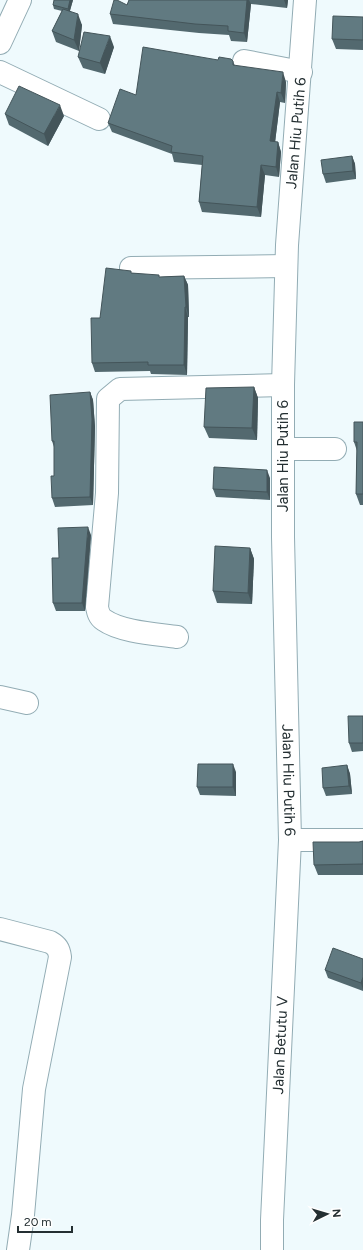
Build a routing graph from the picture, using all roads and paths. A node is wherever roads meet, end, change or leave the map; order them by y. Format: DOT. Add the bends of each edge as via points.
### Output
graph roads {
  1 [pos="20,0"];
  2 [pos="305,0"];
  3 [pos="0,43"];
  4 [pos="244,61"];
  5 [pos="0,72"];
  6 [pos="300,72"];
  7 [pos="100,119"];
  8 [pos="286,266"];
  9 [pos="131,268"];
  10 [pos="284,385"];
  11 [pos="283,449"];
  12 [pos="335,449"];
  13 [pos="177,637"];
  14 [pos="0,697"];
  15 [pos="27,704"];
  16 [pos="290,840"];
  17 [pos="363,840"];
  18 [pos="0,929"];
  19 [pos="18,1250"];
  20 [pos="272,1250"];
  1 -- 3 [label="street"];
  2 -- 6 [label="street, Jalan Hiu Putih 6"];
  4 -- 6 [label="street"];
  5 -- 7 [label="street"];
  6 -- 8 [label="street, Jalan Hiu Putih 6"];
  8 -- 9 [label="street"];
  8 -- 10 [label="street, Jalan Hiu Putih 6"];
  10 -- 11 [label="street, Jalan Hiu Putih 6"];
  10 -- 13 [label="street" via="120,388 108,399 107,493 98,614 103,620 122,628"];
  11 -- 12 [label="street"];
  11 -- 16 [label="street, Jalan Hiu Putih 6"];
  14 -- 15 [label="street"];
  16 -- 17 [label="street, Jalan Hiu Putih 6"];
  16 -- 20 [label="street, Jalan Betutu V"];
  18 -- 19 [label="street" via="50,942 56,945 60,957 34,1089"];
}
